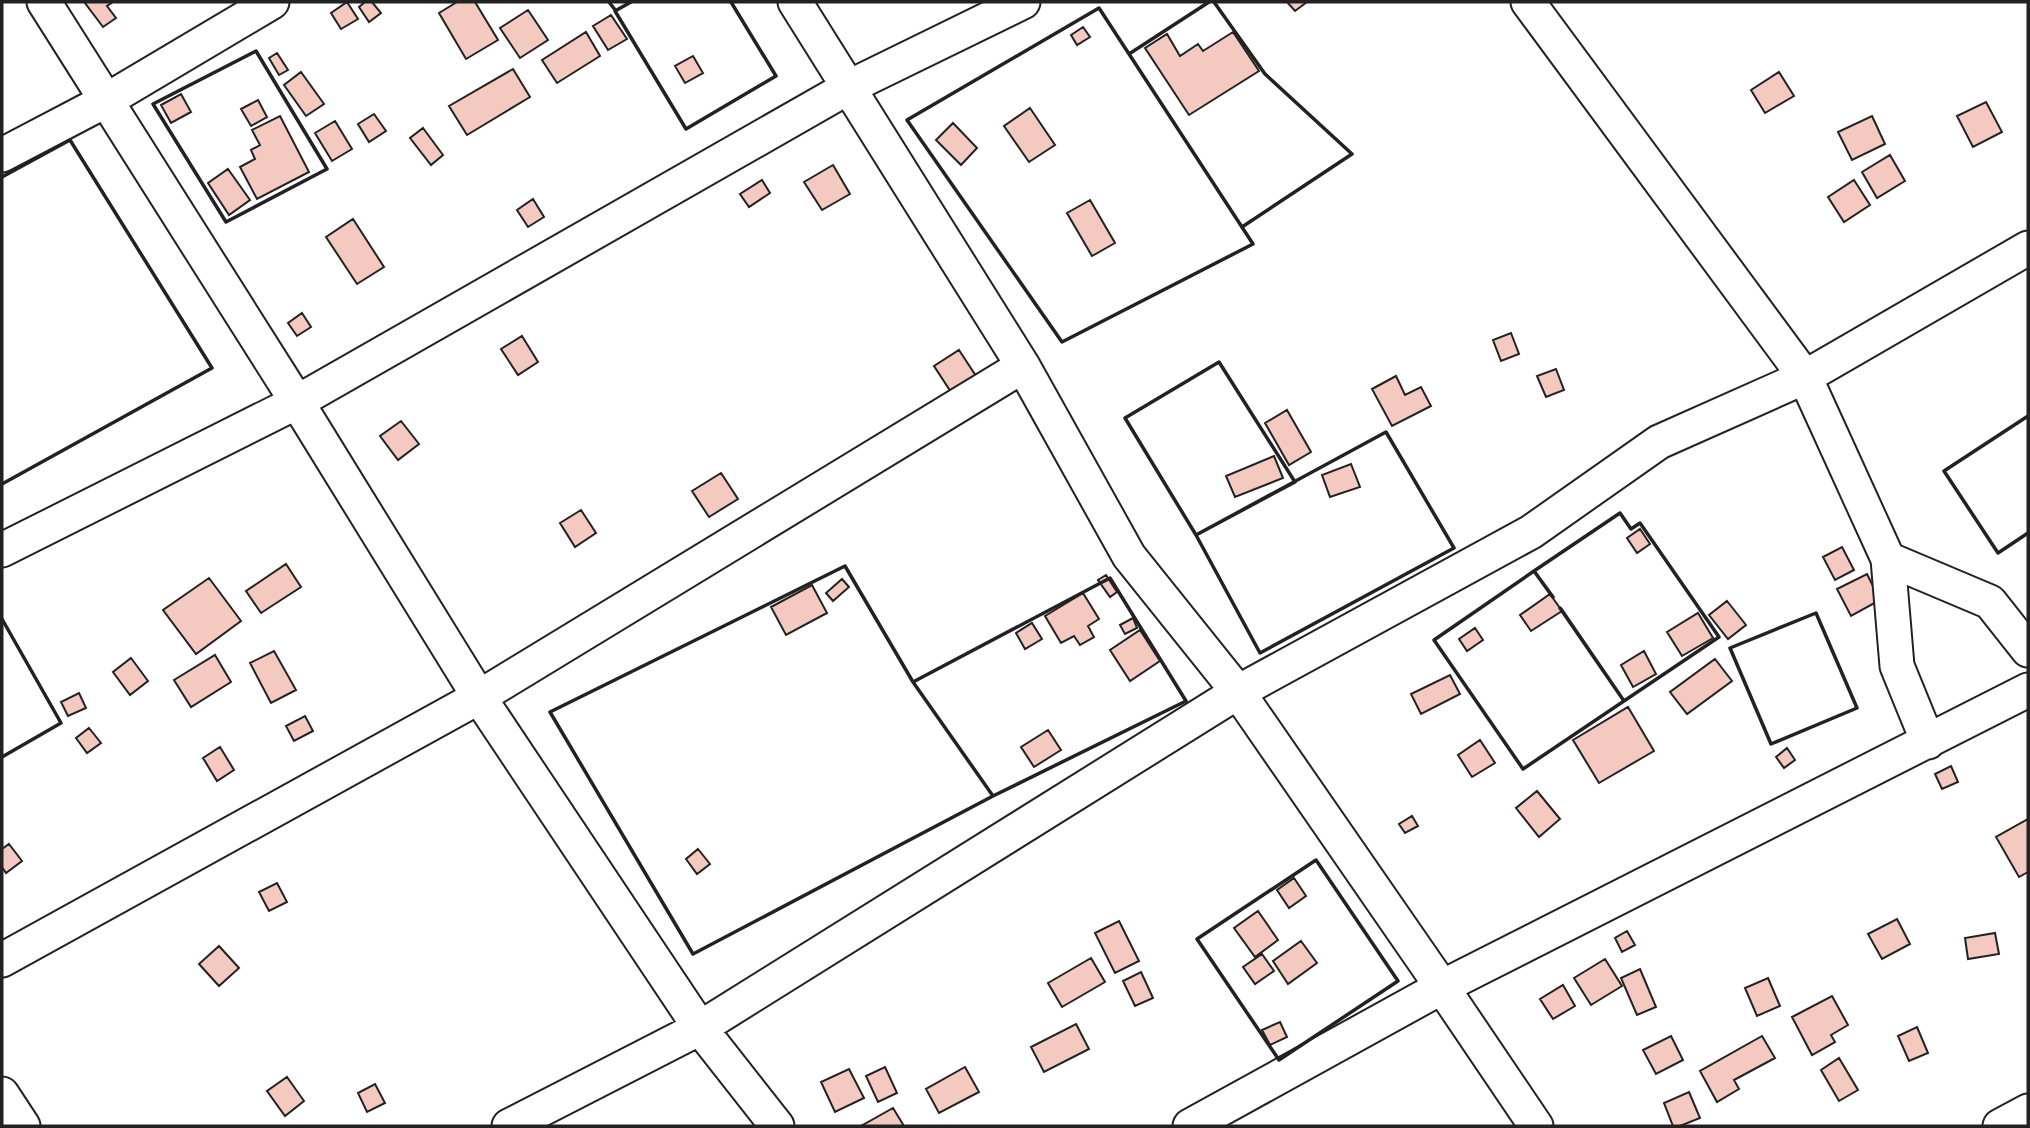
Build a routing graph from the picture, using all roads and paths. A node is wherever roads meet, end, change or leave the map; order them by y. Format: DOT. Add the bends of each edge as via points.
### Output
graph roads {
  1 [pos="44,2"];
  2 [pos="272,2"];
  3 [pos="795,2"];
  4 [pos="1023,2"];
  5 [pos="1528,2"];
  6 [pos="849,87"];
  7 [pos="107,100"];
  8 [pos="2,155"];
  9 [pos="2028,248"];
  10 [pos="1023,366"];
  11 [pos="1805,377"];
  12 [pos="298,402"];
  13 [pos="2,550"];
  14 [pos="1888,559"];
  15 [pos="2028,650"];
  16 [pos="2028,690"];
  17 [pos="1238,692"];
  18 [pos="480,697"];
  19 [pos="1928,742"];
  20 [pos="2,960"];
  21 [pos="1443,987"];
  22 [pos="700,1028"];
  23 [pos="2,1094"];
  24 [pos="2028,1111"];
  25 [pos="23,1126"];
  26 [pos="509,1126"];
  27 [pos="777,1126"];
  28 [pos="1190,1126"];
  29 [pos="1535,1126"];
  30 [pos="2000,1126"];
  1 -- 7 [label="street"];
  2 -- 7 [label="street"];
  3 -- 6 [label="street"];
  4 -- 6 [label="street"];
  5 -- 11 [label="street"];
  6 -- 10 [label="street"];
  6 -- 12 [label="street"];
  7 -- 8 [label="street"];
  7 -- 12 [label="street"];
  9 -- 11 [label="street"];
  10 -- 17 [label="street" via="1129,556"];
  10 -- 18 [label="street"];
  11 -- 14 [label="street"];
  11 -- 17 [label="street" via="1659,442 1531,531"];
  12 -- 13 [label="street"];
  12 -- 18 [label="street"];
  14 -- 15 [label="street" via="1990,602"];
  14 -- 19 [label="street" via="1897,666"];
  16 -- 19 [label="street"];
  17 -- 21 [label="street"];
  17 -- 22 [label="street"];
  18 -- 20 [label="street"];
  18 -- 22 [label="street"];
  19 -- 21 [label="street"];
  21 -- 28 [label="street"];
  21 -- 29 [label="street"];
  22 -- 26 [label="street"];
  22 -- 27 [label="street"];
  23 -- 25 [label="street"];
  24 -- 30 [label="street"];
}
